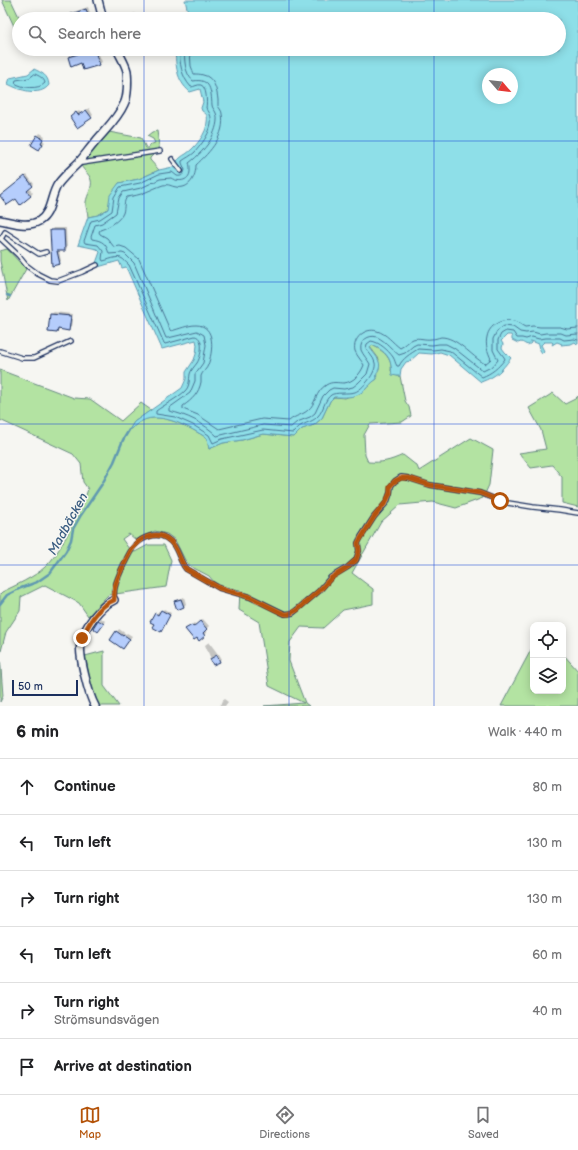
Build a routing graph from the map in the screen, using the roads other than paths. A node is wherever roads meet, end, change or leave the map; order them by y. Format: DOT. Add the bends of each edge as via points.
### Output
graph roads {
  1 [pos="98,0"];
  2 [pos="101,12"];
  3 [pos="120,56"];
  4 [pos="160,151"];
  5 [pos="172,159"];
  6 [pos="79,161"];
  7 [pos="181,171"];
  8 [pos="0,220"];
  9 [pos="1,238"];
  10 [pos="46,252"];
  11 [pos="97,265"];
  12 [pos="71,341"];
  13 [pos="0,351"];
  14 [pos="578,514"];
  15 [pos="114,600"];
  16 [pos="95,706"];
  1 -- 2 [label="street"];
  3 -- 6 [label="street" via="127,77 125,101 113,122"];
  4 -- 6 [label="lane"];
  5 -- 7 [label="lane"];
  6 -- 8 [label="street" via="52,193 48,211 43,218 28,224"];
  9 -- 10 [label="lane" via="5,232 39,254"];
  9 -- 11 [label="lane" via="26,265 50,280 58,281"];
  12 -- 13 [label="lane" via="34,358 22,358"];
  14 -- 15 [label="lane" via="508,503 480,493 401,478 390,486 389,498 361,537 356,560 331,578 293,613 285,614 250,597 216,587 186,569 174,545 159,535 145,538 135,545 115,585"];
  15 -- 16 [label="street" via="104,605 90,622 80,644 90,695"];
}
